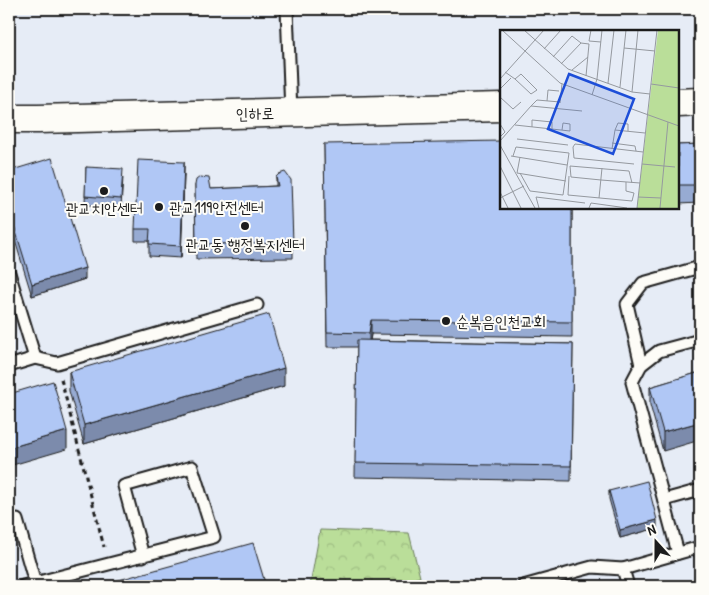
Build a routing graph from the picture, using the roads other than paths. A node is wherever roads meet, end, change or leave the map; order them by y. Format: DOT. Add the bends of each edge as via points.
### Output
graph roads {
  1 [pos="287,9"];
  2 [pos="700,102"];
  3 [pos="679,103"];
  4 [pos="500,107"];
  5 [pos="291,112"];
  6 [pos="9,119"];
  7 [pos="700,267"];
  8 [pos="9,273"];
  9 [pos="13,301"];
  10 [pos="257,305"];
  11 [pos="700,340"];
  12 [pos="35,358"];
  13 [pos="641,365"];
  14 [pos="9,366"];
  15 [pos="700,490"];
  16 [pos="664,500"];
  17 [pos="9,522"];
  18 [pos="700,547"];
  19 [pos="678,554"];
  20 [pos="143,556"];
  21 [pos="623,569"];
  22 [pos="35,583"];
  23 [pos="23,586"];
  24 [pos="524,586"];
  25 [pos="628,586"];
  1 -- 5 [label="lane"];
  2 -- 3 [label="main road"];
  4 -- 5 [label="main road, 인하로"];
  5 -- 6 [label="main road, 인하로"];
  7 -- 13 [label="lane" via="643,283 627,304"];
  8 -- 9 [label="lane"];
  9 -- 12 [label="lane"];
  10 -- 12 [label="lane" via="57,364"];
  11 -- 13 [label="lane" via="659,350"];
  12 -- 14 [label="lane"];
  13 -- 16 [label="lane" via="632,382"];
  15 -- 16 [label="lane"];
  16 -- 19 [label="lane"];
  17 -- 22 [label="lane" via="17,520"];
  18 -- 19 [label="lane"];
  19 -- 21 [label="lane"];
  20 -- 20 [label="lane" via="214,536 192,467 124,486"];
  20 -- 22 [label="lane"];
  21 -- 24 [label="lane" via="592,568"];
  21 -- 25 [label="lane"];
  22 -- 23 [label="lane"];
}
